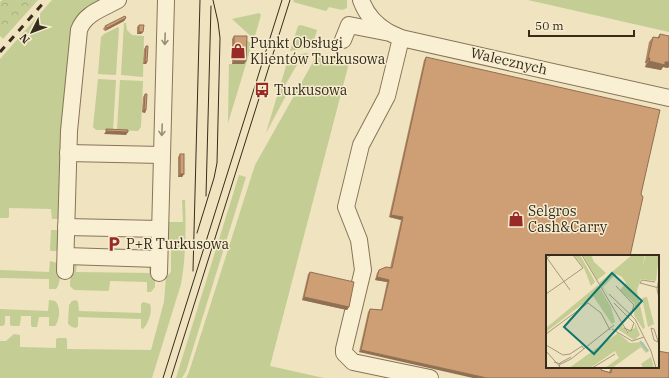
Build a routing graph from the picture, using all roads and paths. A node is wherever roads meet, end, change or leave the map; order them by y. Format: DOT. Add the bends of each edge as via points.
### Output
graph roads {
  1 [pos="118,0"];
  2 [pos="166,0"];
  3 [pos="362,0"];
  4 [pos="396,35"];
  5 [pos="343,40"];
  6 [pos="669,98"];
  7 [pos="68,153"];
  8 [pos="162,155"];
  9 [pos="66,227"];
  10 [pos="160,229"];
  11 [pos="430,378"];
  1 -- 7 [label="street" via="89,16 80,28"];
  2 -- 8 [label="street, one-way"];
  3 -- 4 [label="street" via="372,19 381,28"];
  4 -- 5 [label="street, Walecznych" via="348,25"];
  4 -- 6 [label="street, Walecznych"];
  4 -- 11 [label="street" via="387,96 361,145 346,207 359,240 363,270 344,353 353,362"];
  7 -- 8 [label="street"];
  7 -- 9 [label="street"];
  8 -- 10 [label="street"];
  9 -- 10 [label="street"];
  9 -- 10 [label="street" via="66,263 159,266"];
}
